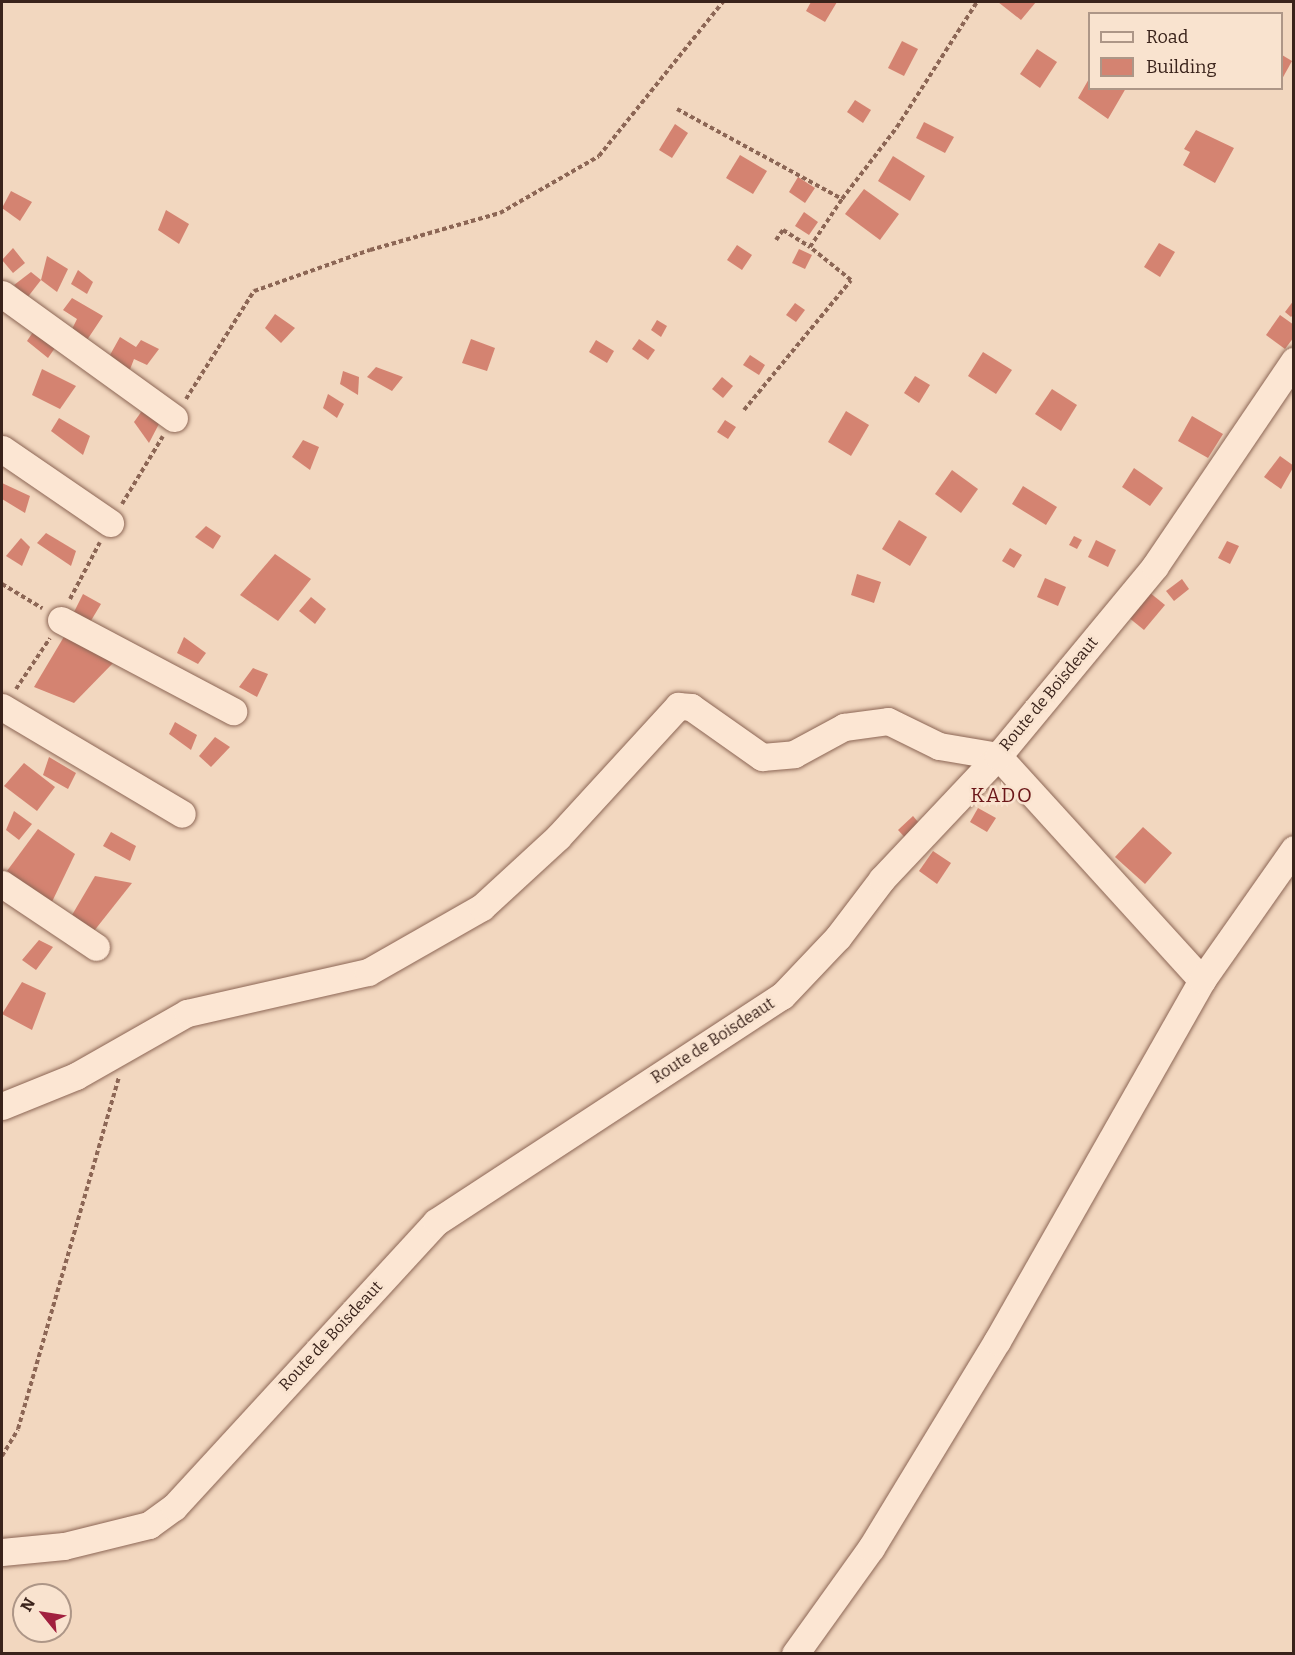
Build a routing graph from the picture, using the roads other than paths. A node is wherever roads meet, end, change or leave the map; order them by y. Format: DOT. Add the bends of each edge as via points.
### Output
graph roads {
  1 [pos="2,294"];
  2 [pos="1293,361"];
  3 [pos="174,418"];
  4 [pos="2,449"];
  5 [pos="110,523"];
  6 [pos="60,619"];
  7 [pos="8,699"];
  8 [pos="233,711"];
  9 [pos="998,756"];
  10 [pos="182,814"];
  11 [pos="1293,849"];
  12 [pos="2,884"];
  13 [pos="96,947"];
  14 [pos="1202,980"];
  15 [pos="2,1106"];
  16 [pos="2,1552"];
  17 [pos="795,1653"];
  1 -- 3 [label="street"];
  2 -- 9 [label="street, Route de Boisdeaut" via="1155,566"];
  4 -- 5 [label="street"];
  6 -- 8 [label="street"];
  7 -- 10 [label="street"];
  9 -- 14 [label="street"];
  9 -- 15 [label="street" via="939,746 888,721 844,727 794,754 762,757 691,707 678,706 558,837 482,907 368,972 187,1013 76,1076"];
  9 -- 16 [label="street, Route de Boisdeaut" via="882,879 838,937 782,996 436,1222 174,1507 149,1525 64,1546"];
  11 -- 14 [label="street"];
  12 -- 13 [label="street"];
  14 -- 17 [label="street" via="973,1380 871,1548"];
}
